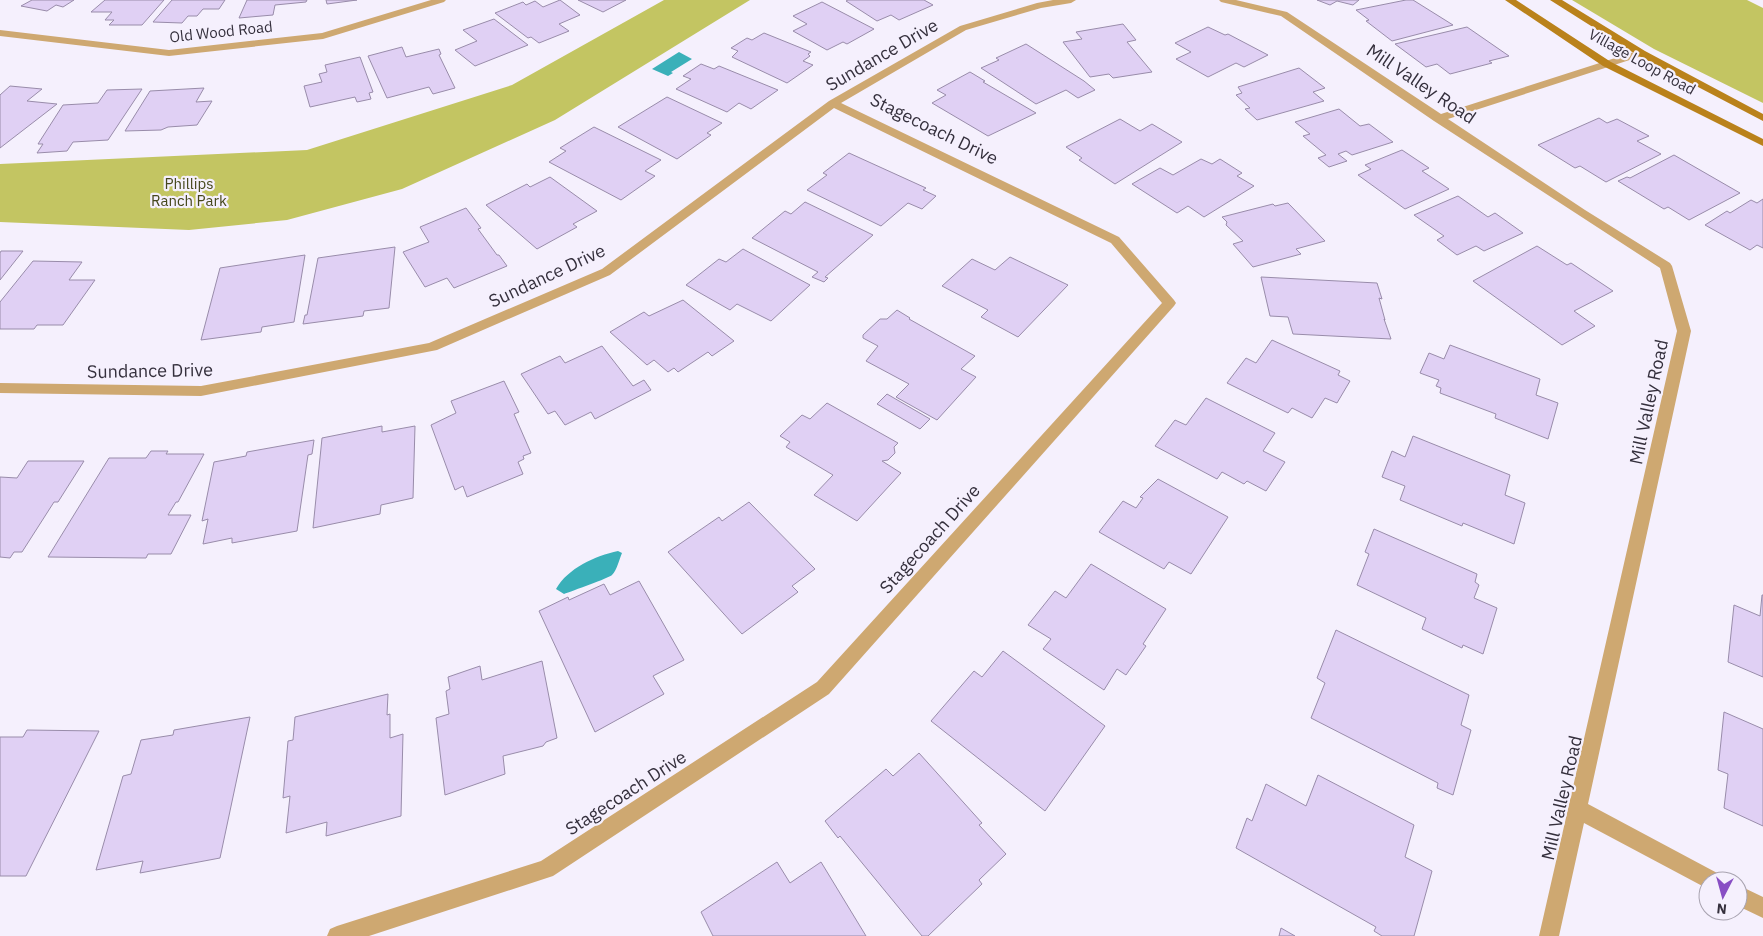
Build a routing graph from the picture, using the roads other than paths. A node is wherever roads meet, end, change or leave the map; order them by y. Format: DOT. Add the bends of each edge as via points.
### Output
graph roads {
  1 [pos="441,0"];
  2 [pos="1071,0"];
  3 [pos="1224,0"];
  4 [pos="1510,0"];
  5 [pos="1555,0"];
  6 [pos="0,33"];
  7 [pos="1642,53"];
  8 [pos="1607,64"];
  9 [pos="833,102"];
  10 [pos="1763,118"];
  11 [pos="1438,119"];
  12 [pos="1763,143"];
  13 [pos="0,388"];
  14 [pos="1579,810"];
  15 [pos="1698,874"];
  16 [pos="1748,900"];
  17 [pos="1763,908"];
  18 [pos="337,936"];
  19 [pos="1550,936"];
  1 -- 6 [label="street, Old Wood Road" via="323,36 170,53"];
  2 -- 9 [label="street, Sundance Drive" via="1040,5 963,28"];
  3 -- 11 [label="street, Mill Valley Road" via="1284,14"];
  4 -- 8 [label="main road, Village Loop Road"];
  5 -- 7 [label="main road, Village Loop Road"];
  7 -- 8 [label="street"];
  7 -- 10 [label="main road, Village Loop Road"];
  8 -- 11 [label="street"];
  8 -- 12 [label="main road, Village Loop Road"];
  9 -- 13 [label="street, Sundance Drive" via="606,272 432,347 201,391"];
  9 -- 18 [label="street, Stagecoach Drive" via="1115,240 1169,303 823,688 546,870"];
  11 -- 14 [label="street, Mill Valley Road" via="1666,266 1684,331"];
  14 -- 15 [label="street"];
  14 -- 19 [label="street, Mill Valley Road"];
  16 -- 17 [label="street"];
}
